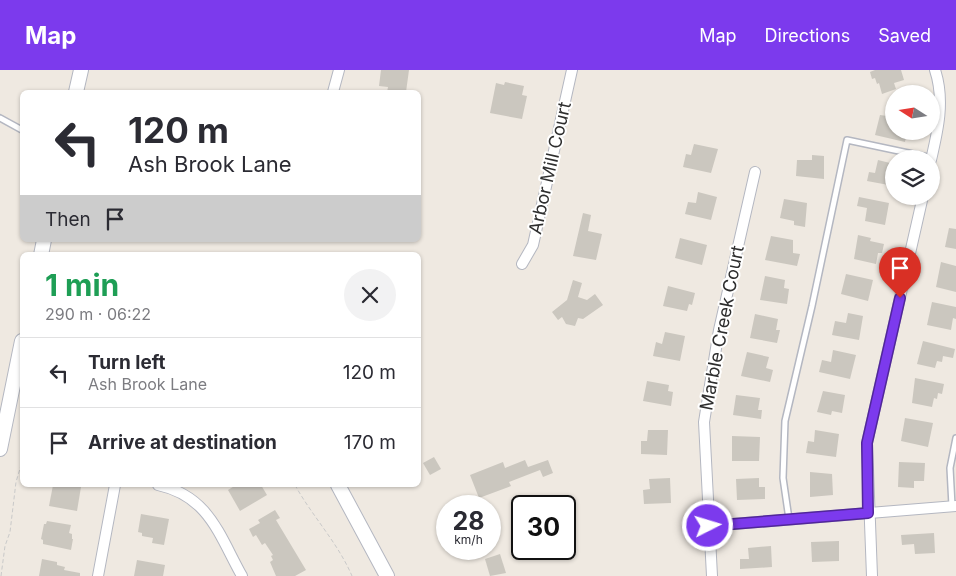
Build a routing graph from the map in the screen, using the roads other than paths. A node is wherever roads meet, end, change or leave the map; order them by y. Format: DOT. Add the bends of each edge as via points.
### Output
graph roads {
  1 [pos="81,70"];
  2 [pos="339,70"];
  3 [pos="572,70"];
  4 [pos="934,70"];
  5 [pos="76,90"];
  6 [pos="334,90"];
  7 [pos="0,118"];
  8 [pos="20,129"];
  9 [pos="892,150"];
  10 [pos="934,150"];
  11 [pos="755,172"];
  12 [pos="921,205"];
  13 [pos="522,264"];
  14 [pos="20,351"];
  15 [pos="956,438"];
  16 [pos="0,449"];
  17 [pos="115,487"];
  18 [pos="167,487"];
  19 [pos="339,487"];
  20 [pos="954,507"];
  21 [pos="868,513"];
  22 [pos="790,519"];
  23 [pos="708,526"];
  24 [pos="98,576"];
  25 [pos="242,576"];
  26 [pos="387,576"];
  27 [pos="712,576"];
  28 [pos="872,576"];
  1 -- 5 [label="street"];
  2 -- 6 [label="street"];
  3 -- 13 [label="street, Arbor Mill Court" via="533,245"];
  4 -- 10 [label="street" via="939,83 940,120"];
  7 -- 8 [label="lane"];
  9 -- 22 [label="lane" via="847,140 785,420 783,478"];
  11 -- 23 [label="street, Marble Creek Court" via="718,330 704,422"];
  12 -- 21 [label="street" via="867,443"];
  14 -- 16 [label="street"];
  15 -- 20 [label="lane" via="950,468"];
  17 -- 24 [label="street"];
  18 -- 25 [label="street" via="194,498 210,516"];
  19 -- 26 [label="street"];
  20 -- 21 [label="street"];
  21 -- 22 [label="street"];
  21 -- 28 [label="street"];
  22 -- 23 [label="street"];
  23 -- 27 [label="street, Marble Creek Court"];
}
